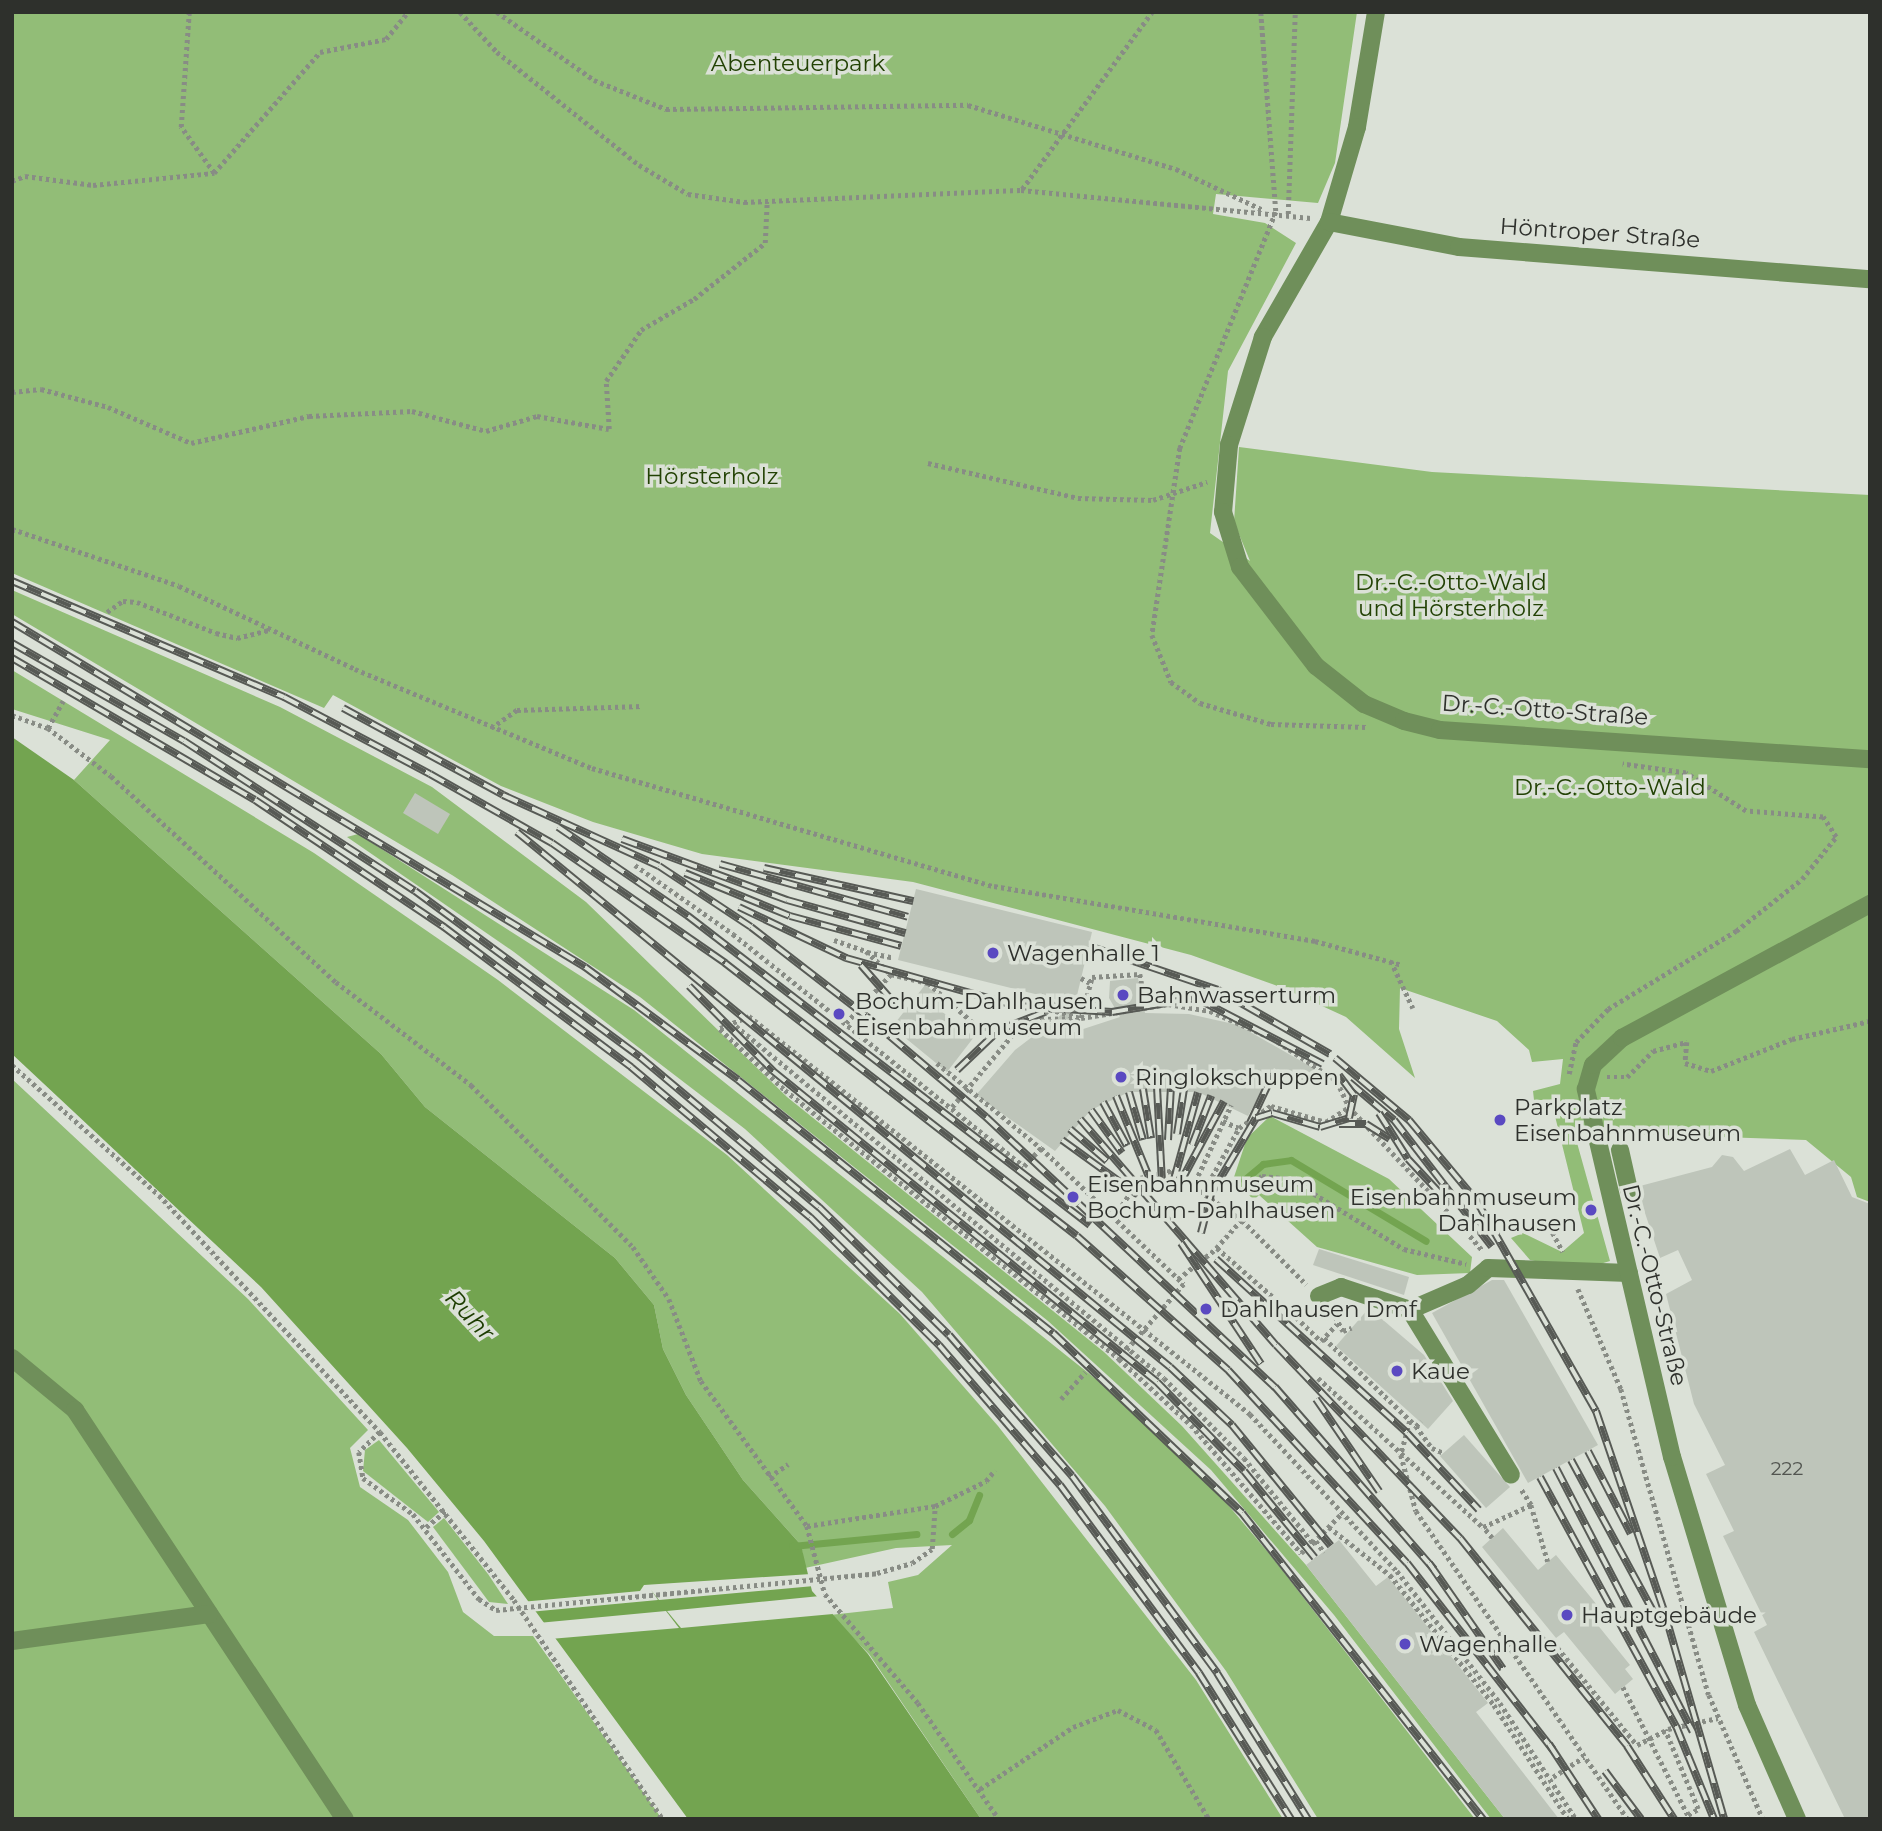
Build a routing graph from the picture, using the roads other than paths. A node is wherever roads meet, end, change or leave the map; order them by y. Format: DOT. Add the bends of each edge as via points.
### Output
graph roads {
  1 [pos="1376,12"];
  2 [pos="1329,222"];
  3 [pos="1870,279"];
  4 [pos="1870,759"];
  5 [pos="1870,904"];
  6 [pos="1598,1151"];
  7 [pos="1629,1189"];
  8 [pos="1629,1273"];
  9 [pos="1319,1296"];
  10 [pos="1410,1310"];
  11 [pos="12,1358"];
  12 [pos="1511,1475"];
  13 [pos="209,1614"];
  14 [pos="12,1641"];
  15 [pos="345,1819"];
  16 [pos="1797,1819"];
  1 -- 2 [label="street, Dr.-C.-Otto-Straße" via="1357,127"];
  2 -- 3 [label="street, Höntroper Straße" via="1459,247"];
  2 -- 4 [label="street, Dr.-C.-Otto-Straße" via="1263,337 1224,474 1223,512 1240,567 1316,666 1385,714 1440,730"];
  5 -- 6 [label="street, Dr.-C.-Otto-Straße" via="1622,1038 1588,1076"];
  6 -- 7 [label="street" via="1627,1150"];
  6 -- 8 [label="street, Dr.-C.-Otto-Straße"];
  8 -- 10 [label="street" via="1575,1275 1488,1268 1468,1285"];
  8 -- 16 [label="street, Dr.-C.-Otto-Straße" via="1671,1457 1718,1615 1747,1705"];
  9 -- 10 [label="street" via="1340,1287"];
  10 -- 12 [label="street"];
  11 -- 13 [label="street" via="75,1410"];
  13 -- 14 [label="street"];
  13 -- 15 [label="street"];
}
